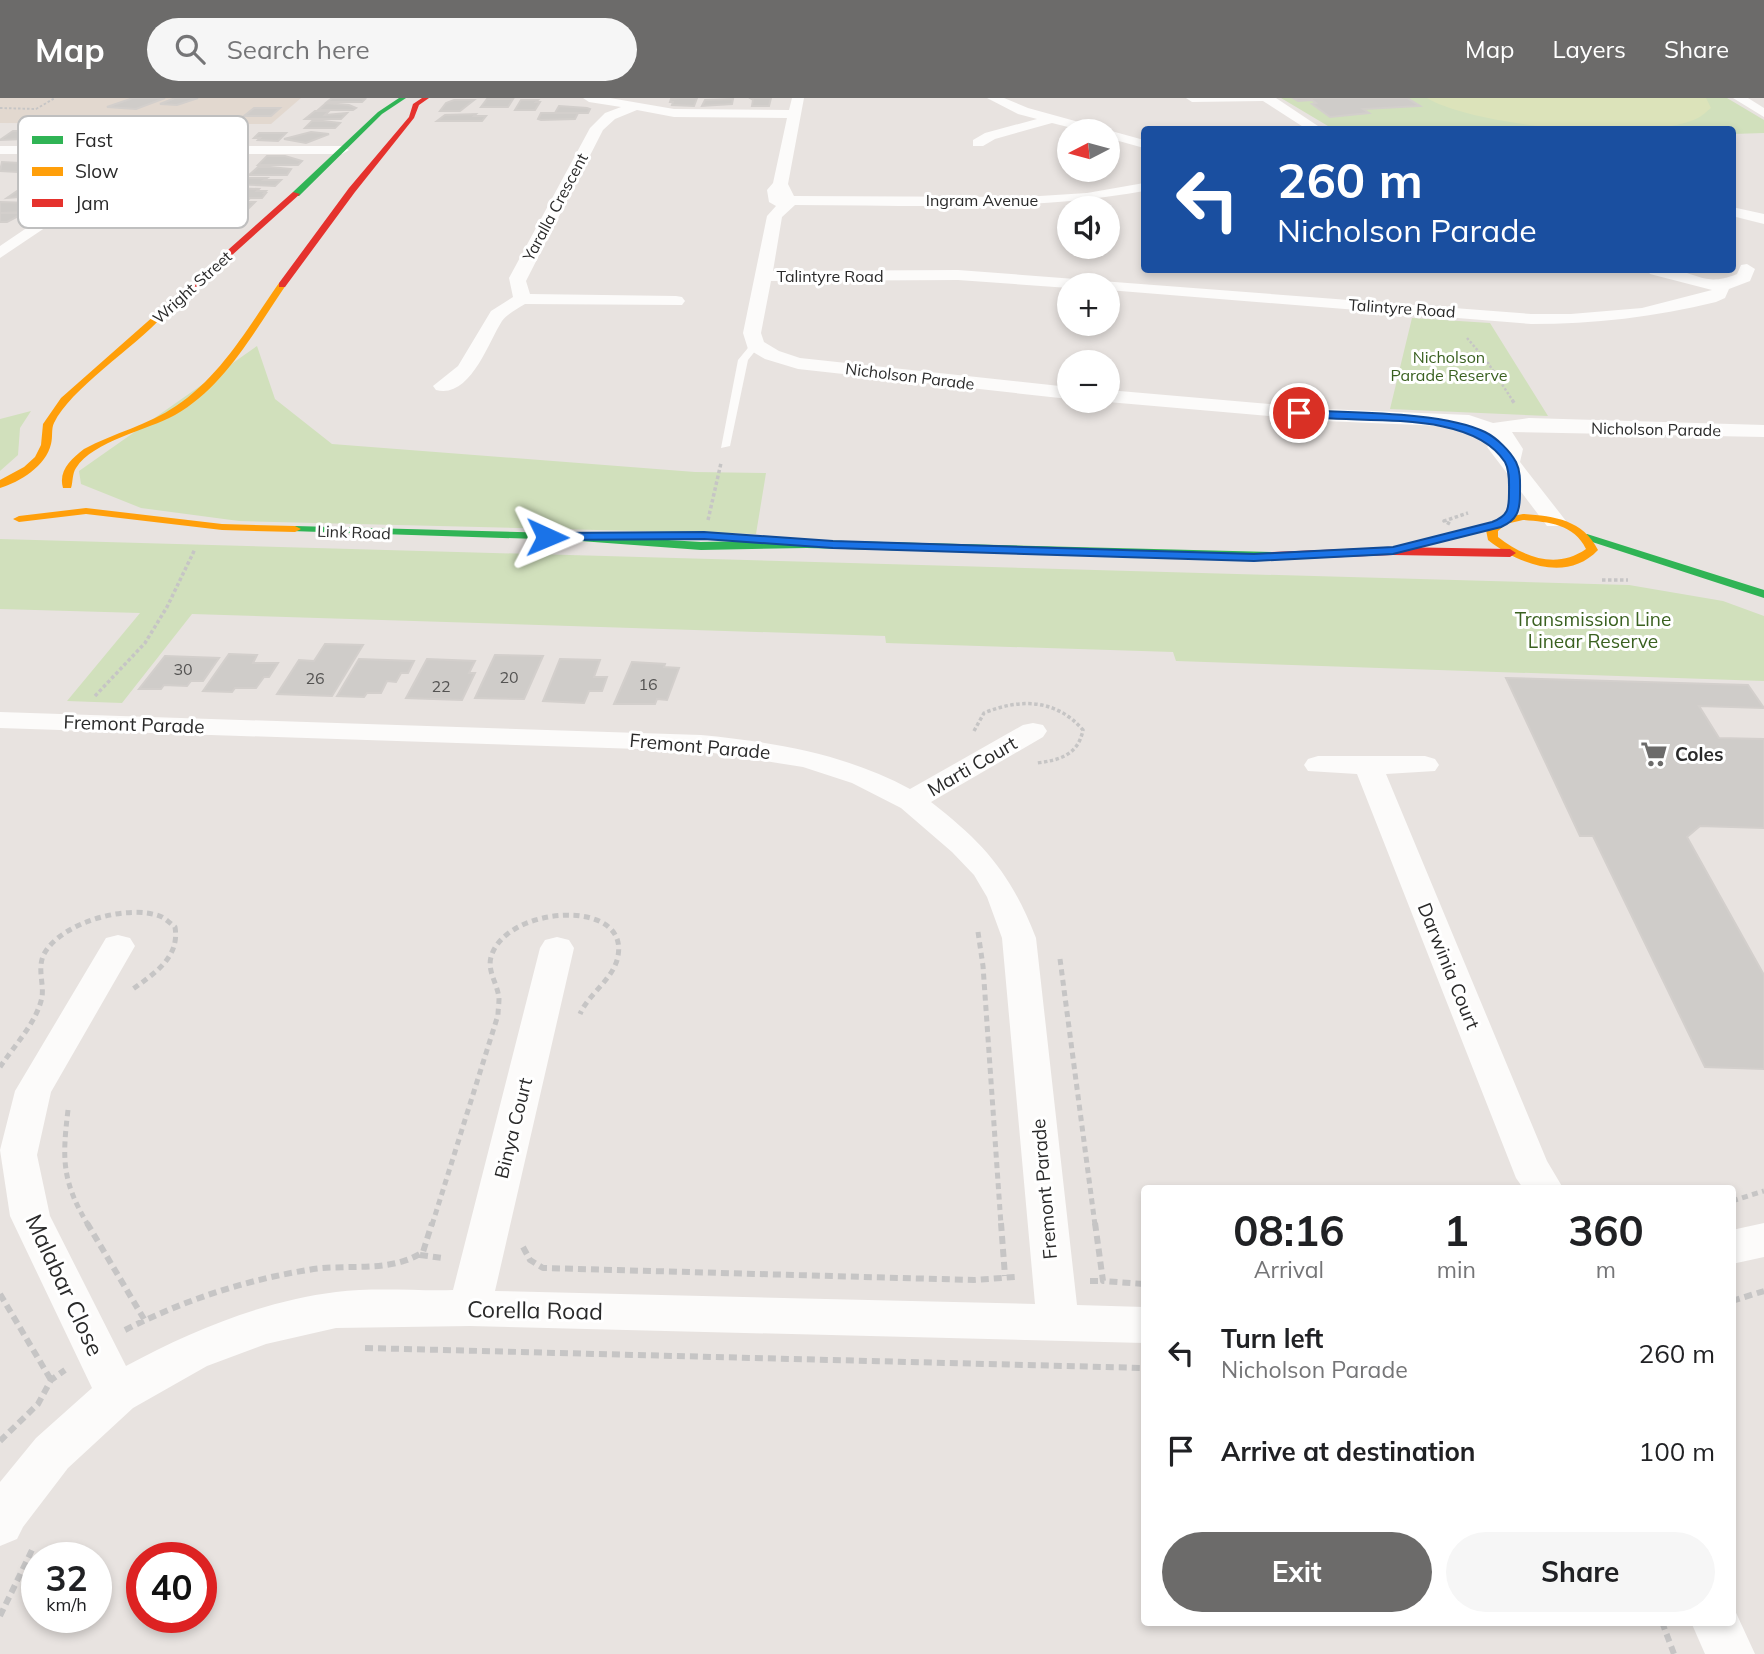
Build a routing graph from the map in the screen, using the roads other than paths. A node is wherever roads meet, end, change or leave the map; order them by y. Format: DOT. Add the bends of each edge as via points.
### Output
graph roads {
  1 [pos="403,98"];
  2 [pos="426,98"];
  3 [pos="593,98"];
  4 [pos="798,98"];
  5 [pos="993,98"];
  6 [pos="1192,98"];
  7 [pos="1260,98"];
  8 [pos="1267,98"];
  9 [pos="1739,98"];
  10 [pos="632,108"];
  11 [pos="1764,113"];
  12 [pos="796,114"];
  13 [pos="1052,119"];
  14 [pos="1057,120"];
  15 [pos="1312,126"];
  16 [pos="1120,137"];
  17 [pos="978,143"];
  18 [pos="1141,143"];
  19 [pos="385,149"];
  20 [pos="0,150"];
  21 [pos="18,150"];
  22 [pos="248,150"];
  23 [pos="342,150"];
  24 [pos="1141,188"];
  25 [pos="782,200"];
  26 [pos="1736,212"];
  27 [pos="1764,219"];
  28 [pos="37,228"];
  29 [pos="0,253"];
  30 [pos="1757,265"];
  31 [pos="1664,273"];
  32 [pos="762,276"];
  33 [pos="1057,282"];
  34 [pos="1120,286"];
  35 [pos="1707,288"];
  36 [pos="521,299"];
  37 [pos="676,301"];
  38 [pos="755,345"];
  39 [pos="443,386"];
  40 [pos="1057,392"];
  41 [pos="1120,397"];
  42 [pos="1764,431"];
  43 [pos="1492,432"];
  44 [pos="724,446"];
  45 [pos="1512,466"];
  46 [pos="0,485"];
  47 [pos="68,487"];
  48 [pos="136,516"];
  49 [pos="19,519"];
  50 [pos="1,520"];
  51 [pos="1555,521"];
  52 [pos="1503,522"];
  53 [pos="1476,529"];
  54 [pos="1448,536"];
  55 [pos="1587,537"];
  56 [pos="572,538"];
  57 [pos="807,544"];
  58 [pos="1393,551"];
  59 [pos="1510,553"];
  60 [pos="1581,560"];
  61 [pos="1674,566"];
  62 [pos="1764,594"];
  63 [pos="0,720"];
  64 [pos="1032,732"];
  65 [pos="1318,765"];
  66 [pos="1368,765"];
  67 [pos="1425,765"];
  68 [pos="912,802"];
  69 [pos="118,946"];
  70 [pos="557,948"];
  71 [pos="1535,1181"];
  72 [pos="470,1308"];
  73 [pos="1058,1322"];
  74 [pos="1141,1325"];
  75 [pos="117,1394"];
  76 [pos="0,1523"];
  77 [pos="1718,1626"];
  78 [pos="1730,1654"];
  1 -- 23 [label="street, Wright Street" via="380,113"];
  2 -- 19 [label="street" via="416,104 412,117"];
  3 -- 10 [label="street"];
  4 -- 12 [label="street"];
  5 -- 13 [label="street"];
  6 -- 7 [label="street"];
  8 -- 15 [label="street"];
  9 -- 11 [label="street"];
  10 -- 12 [label="street"];
  10 -- 36 [label="street, Yaralla Crescent" via="610,116 597,128 517,278"];
  12 -- 25 [label="street"];
  13 -- 14 [label="street"];
  13 -- 17 [label="street"];
  16 -- 18 [label="street"];
  19 -- 23 [label="street"];
  19 -- 47 [label="street" via="211,382 179,409 82,456 68,471"];
  20 -- 21 [label="street"];
  22 -- 23 [label="street"];
  23 -- 46 [label="street, Wright Street" via="65,400 48,424 40,458"];
  24 -- 25 [label="street, Ingram Avenue" via="1059,199"];
  25 -- 32 [label="street"];
  26 -- 27 [label="street"];
  28 -- 29 [label="street"];
  30 -- 35 [label="street, Talintyre Road" via="1736,282"];
  31 -- 35 [label="street"];
  32 -- 33 [label="street, Talintyre Road" via="958,275"];
  32 -- 38 [label="street" via="752,333"];
  34 -- 35 [label="street, Talintyre Road" via="1531,318 1609,317 1681,306"];
  36 -- 37 [label="street"];
  36 -- 39 [label="street" via="497,315 467,370"];
  38 -- 40 [label="street, Nicholson Parade" via="798,363"];
  38 -- 44 [label="lane" via="743,360"];
  41 -- 43 [label="street, Nicholson Parade" via="1404,419"];
  42 -- 43 [label="street, Nicholson Parade" via="1548,426"];
  43 -- 45 [label="street, Nicholson Parade" via="1493,442"];
  45 -- 51 [label="street, Nicholson Parade"];
  45 -- 52 [label="street" via="1516,504"];
  46 -- 47 [label="street, Link Road" via="45,479"];
  47 -- 48 [label="street, Link Road"];
  47 -- 49 [label="street" via="67,498 59,505"];
  48 -- 49 [label="street, Link Road" via="81,511"];
  48 -- 56 [label="street, Link Road" via="222,527"];
  49 -- 50 [label="street"];
  51 -- 52 [label="street"];
  51 -- 55 [label="street"];
  52 -- 53 [label="street"];
  52 -- 59 [label="street" via="1492,530 1492,538"];
  54 -- 58 [label="street, Link Road"];
  55 -- 60 [label="street" via="1592,550"];
  55 -- 61 [label="street"];
  56 -- 57 [label="street, Link Road" via="701,546"];
  56 -- 57 [label="street, Link Road" via="704,536"];
  57 -- 58 [label="street, Link Road" via="1254,557"];
  58 -- 59 [label="street, Link Road"];
  59 -- 60 [label="street, Link Road" via="1539,562"];
  60 -- 61 [label="street, Link Road"];
  61 -- 62 [label="street"];
  63 -- 68 [label="street, Fremont Parade" via="747,747 858,776"];
  64 -- 68 [label="street, Marti Court"];
  65 -- 66 [label="street"];
  66 -- 67 [label="street"];
  66 -- 71 [label="street, Darwinia Court"];
  68 -- 73 [label="street, Fremont Parade" via="970,850 990,875 1019,938"];
  69 -- 75 [label="street, Malabar Close" via="33,1091 18,1155 30,1216"];
  70 -- 72 [label="street, Binya Court"];
  72 -- 73 [label="street, Corella Road"];
  72 -- 75 [label="street, Corella Road" via="336,1310 266,1326 192,1352"];
  73 -- 74 [label="street, Corella Road"];
  75 -- 76 [label="street, Corella Road" via="52,1453"];
  77 -- 78 [label="street"];
}
